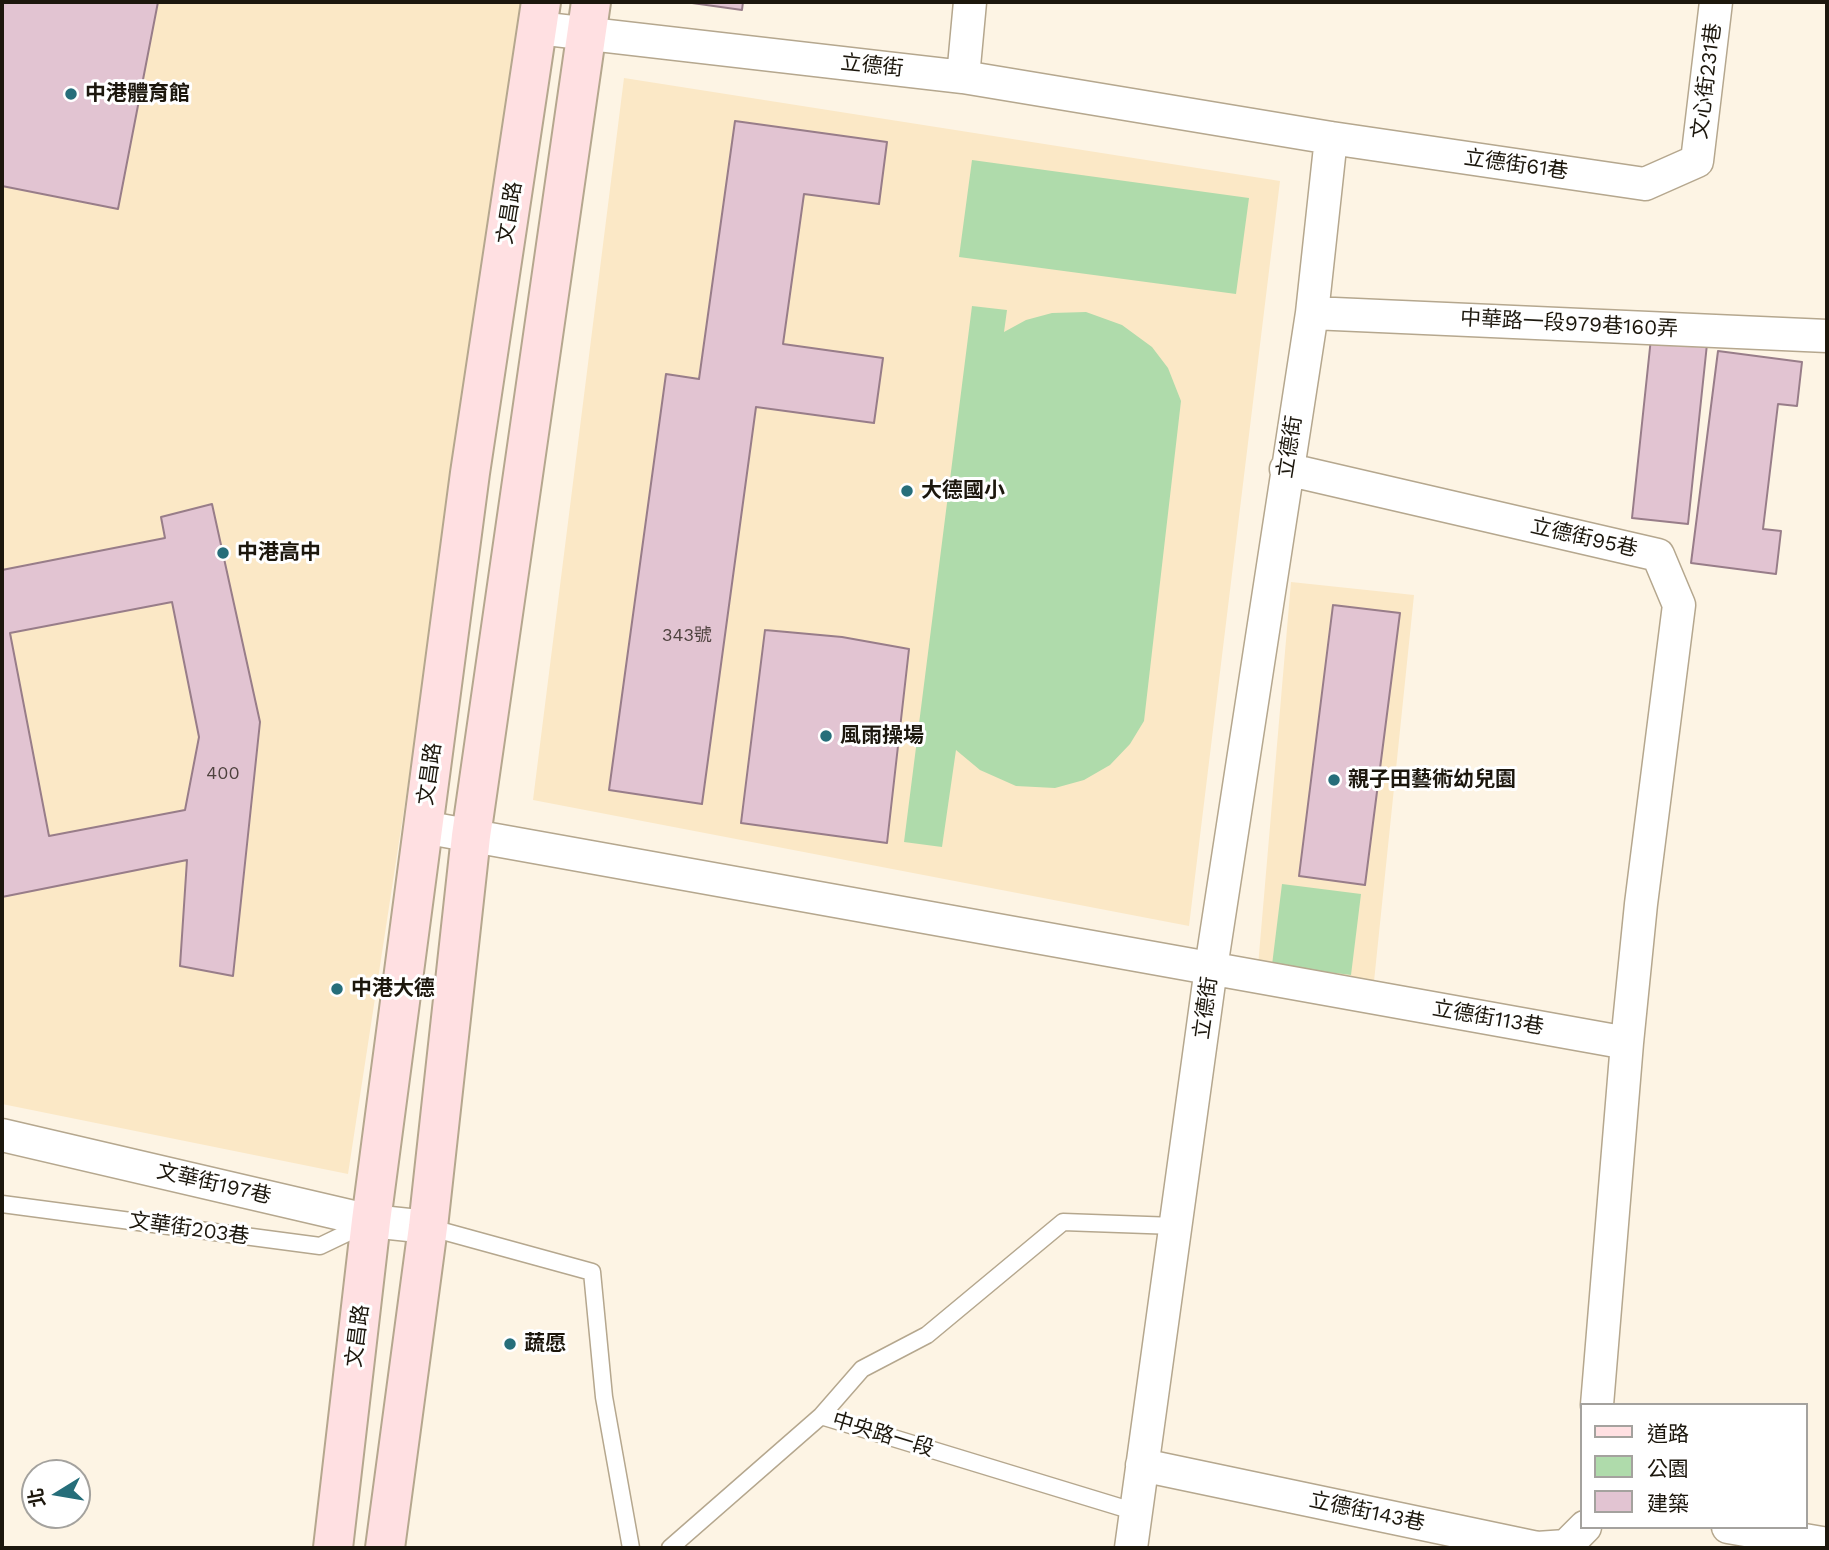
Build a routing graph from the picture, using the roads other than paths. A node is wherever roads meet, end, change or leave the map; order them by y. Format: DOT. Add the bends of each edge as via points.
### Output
graph roads {
  1 [pos="970,2"];
  2 [pos="1716,2"];
  3 [pos="540,15"];
  4 [pos="589,18"];
  5 [pos="962,77"];
  6 [pos="1331,138"];
  7 [pos="1697,161"];
  8 [pos="1312,313"];
  9 [pos="1827,336"];
  10 [pos="1286,469"];
  11 [pos="423,827"];
  12 [pos="471,836"];
  13 [pos="1211,968"];
  14 [pos="1627,1043"];
  15 [pos="2,1135"];
  16 [pos="2,1204"];
  17 [pos="371,1221"];
  18 [pos="1175,1226"];
  19 [pos="428,1227"];
  20 [pos="1597,1403"];
  21 [pos="821,1416"];
  22 [pos="1142,1465"];
  23 [pos="1136,1512"];
  24 [pos="1583,1529"];
  25 [pos="1740,1529"];
  26 [pos="1827,1544"];
  27 [pos="333,1548"];
  28 [pos="385,1548"];
  29 [pos="631,1548"];
  30 [pos="670,1548"];
  31 [pos="1131,1548"];
  1 -- 5 [label="street"];
  2 -- 7 [label="street, 文心街231巷"];
  3 -- 4 [label="street, 立德街"];
  3 -- 11 [label="street, 文昌路" via="470,472"];
  4 -- 5 [label="street, 立德街"];
  4 -- 12 [label="street"];
  5 -- 6 [label="street, 立德街"];
  6 -- 7 [label="street, 立德街61巷" via="1645,184"];
  6 -- 8 [label="street, 立德街"];
  8 -- 9 [label="street, 中華路一段979巷160弄"];
  8 -- 10 [label="street, 立德街"];
  10 -- 13 [label="street, 立德街"];
  10 -- 14 [label="street, 立德街95巷" via="1658,555 1679,605"];
  11 -- 12 [label="street, 立德街113巷"];
  11 -- 17 [label="street, 文昌路"];
  12 -- 13 [label="street, 立德街113巷"];
  12 -- 19 [label="street"];
  13 -- 14 [label="street, 立德街113巷"];
  13 -- 18 [label="street, 立德街"];
  14 -- 20 [label="street"];
  15 -- 17 [label="street, 文華街197巷"];
  16 -- 17 [label="lane, 文華街203巷" via="320,1246"];
  17 -- 19 [label="street, 文華街197巷"];
  17 -- 27 [label="street, 文昌路"];
  18 -- 21 [label="lane" via="1063,1223 927,1335 862,1369"];
  18 -- 22 [label="street, 立德街"];
  19 -- 28 [label="street"];
  19 -- 29 [label="lane" via="592,1272 604,1397"];
  21 -- 23 [label="lane, 中央路一段"];
  21 -- 30 [label="lane, 中央路一段"];
  22 -- 23 [label="street, 立德街"];
  22 -- 24 [label="street, 立德街143巷" via="1537,1548 1566,1546"];
  23 -- 31 [label="street, 立德街"];
  25 -- 26 [label="street"];
}
